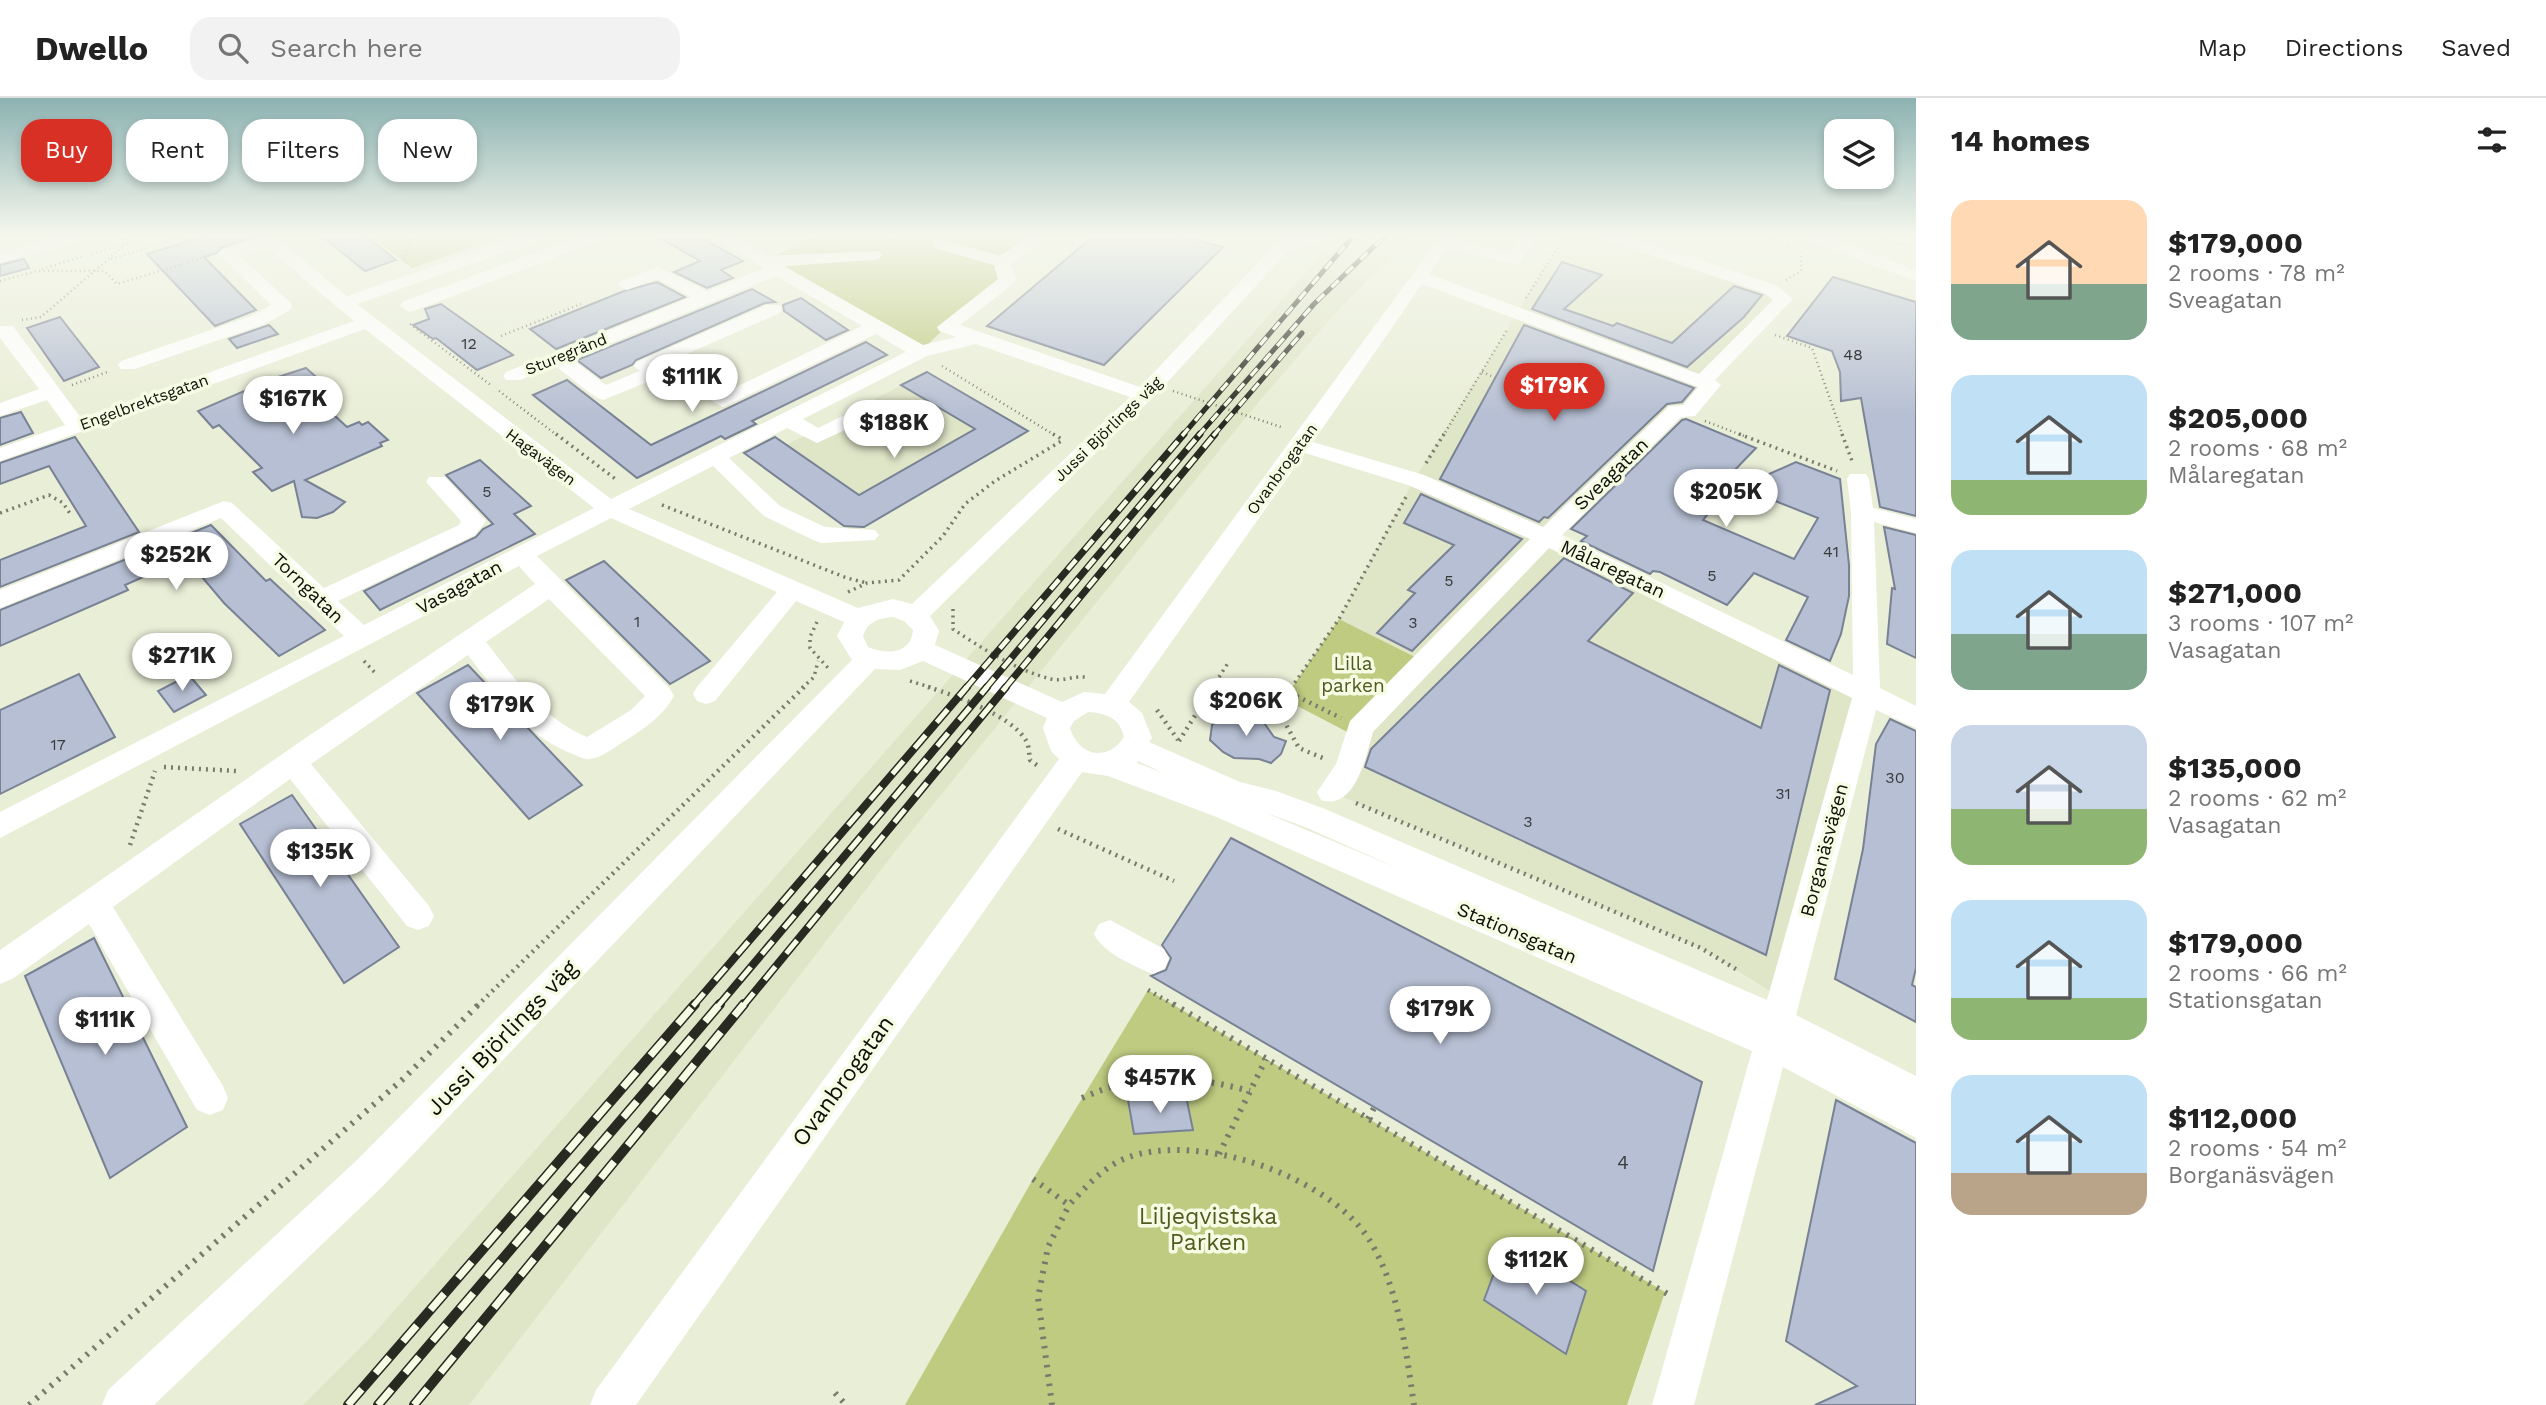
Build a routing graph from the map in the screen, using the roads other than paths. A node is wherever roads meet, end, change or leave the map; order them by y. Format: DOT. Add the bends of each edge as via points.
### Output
graph roads {
  1 [pos="286,295"];
  2 [pos="334,295"];
  3 [pos="353,295"];
  4 [pos="438,295"];
  5 [pos="700,295"];
  6 [pos="712,295"];
  7 [pos="820,295"];
  8 [pos="988,295"];
  9 [pos="1237,295"];
  10 [pos="1405,295"];
  11 [pos="1471,295"];
  12 [pos="1776,295"];
  13 [pos="336,297"];
  14 [pos="706,298"];
  15 [pos="296,302"];
  16 [pos="409,306"];
  17 [pos="773,309"];
  18 [pos="368,322"];
  19 [pos="6,326"];
  20 [pos="876,327"];
  21 [pos="193,329"];
  22 [pos="975,338"];
  23 [pos="920,352"];
  24 [pos="557,358"];
  25 [pos="128,365"];
  26 [pos="513,376"];
  27 [pos="1704,380"];
  28 [pos="597,388"];
  29 [pos="51,392"];
  30 [pos="1143,395"];
  31 [pos="0,410"];
  32 [pos="882,412"];
  33 [pos="788,419"];
  34 [pos="77,427"];
  35 [pos="1300,445"];
  36 [pos="0,455"];
  37 [pos="715,456"];
  38 [pos="1858,479"];
  39 [pos="437,482"];
  40 [pos="609,509"];
  41 [pos="1862,512"];
  42 [pos="1916,526"];
  43 [pos="867,535"];
  44 [pos="1546,537"];
  45 [pos="522,554"];
  46 [pos="550,586"];
  47 [pos="793,589"];
  48 [pos="0,600"];
  49 [pos="320,600"];
  50 [pos="915,615"];
  51 [pos="859,619"];
  52 [pos="470,640"];
  53 [pos="356,641"];
  54 [pos="926,652"];
  55 [pos="860,670"];
  56 [pos="1867,693"];
  57 [pos="714,699"];
  58 [pos="1112,705"];
  59 [pos="1055,710"];
  60 [pos="1916,718"];
  61 [pos="1107,757"];
  62 [pos="285,768"];
  63 [pos="1331,792"];
  64 [pos="0,826"];
  65 [pos="105,897"];
  66 [pos="418,916"];
  67 [pos="1110,934"];
  68 [pos="0,969"];
  69 [pos="1150,974"];
  70 [pos="1774,1032"];
  71 [pos="1916,1095"];
  72 [pos="210,1098"];
  73 [pos="1916,1119"];
  74 [pos="123,1405"];
  75 [pos="611,1405"];
  76 [pos="1673,1405"];
  1 -- 15 [label="street"];
  2 -- 13 [label="street, Hagavägen"];
  3 -- 13 [label="street"];
  4 -- 16 [label="street"];
  5 -- 14 [label="street"];
  6 -- 14 [label="street, Sturegränd"];
  7 -- 20 [label="street"];
  8 -- 22 [label="street" via="946,327"];
  9 -- 30 [label="street, Jussi Björlings väg"];
  10 -- 35 [label="street, Ovanbrogatan"];
  11 -- 27 [label="street"];
  12 -- 27 [label="street, Sveagatan" via="1757,329"];
  13 -- 15 [label="street"];
  13 -- 18 [label="street, Hagavägen"];
  14 -- 24 [label="street, Sturegränd"];
  15 -- 21 [label="street"];
  15 -- 25 [label="street" via="258,320"];
  17 -- 28 [label="street"];
  18 -- 34 [label="street, Engelbrektsgatan"];
  18 -- 40 [label="street, Hagavägen"];
  19 -- 29 [label="street"];
  20 -- 23 [label="street"];
  20 -- 28 [label="street" via="723,401 673,370 660,370 603,394"];
  22 -- 23 [label="street, Vasagatan"];
  22 -- 30 [label="street"];
  23 -- 33 [label="street, Vasagatan"];
  24 -- 26 [label="street, Sturegränd"];
  24 -- 28 [label="street"];
  27 -- 44 [label="street, Sveagatan" via="1711,385 1688,412 1676,410"];
  29 -- 31 [label="street"];
  29 -- 34 [label="street"];
  30 -- 50 [label="street, Jussi Björlings väg"];
  32 -- 33 [label="street" via="856,417 817,438"];
  33 -- 37 [label="street, Vasagatan"];
  34 -- 36 [label="street, Engelbrektsgatan"];
  35 -- 44 [label="street, Målaregatan" via="1416,480"];
  35 -- 58 [label="street, Ovanbrogatan"];
  37 -- 40 [label="street, Vasagatan"];
  37 -- 43 [label="street" via="772,511 821,534"];
  38 -- 41 [label="street, Borganäsvägen"];
  39 -- 49 [label="street" via="474,521 467,530"];
  40 -- 45 [label="street, Vasagatan"];
  40 -- 47 [label="street, Hagavägen"];
  41 -- 42 [label="street"];
  41 -- 56 [label="street, Borganäsvägen"];
  44 -- 56 [label="street, Målaregatan"];
  44 -- 63 [label="street, Sveagatan" via="1360,728 1349,768"];
  45 -- 46 [label="street"];
  45 -- 53 [label="street, Vasagatan"];
  46 -- 52 [label="street"];
  46 -- 52 [label="street" via="661,696 641,717 589,749 558,736 523,708"];
  47 -- 51 [label="street, Hagavägen"];
  47 -- 57 [label="street" via="755,632 760,657"];
  48 -- 49 [label="street, Torngatan" via="224,508"];
  49 -- 53 [label="street, Torngatan"];
  50 -- 51 [label="street" via="880,609"];
  50 -- 54 [label="street" via="926,631"];
  51 -- 55 [label="street" via="852,627 852,645 859,653"];
  52 -- 62 [label="street"];
  53 -- 64 [label="street, Vasagatan"];
  54 -- 55 [label="street"];
  54 -- 59 [label="street"];
  55 -- 74 [label="street, Jussi Björlings väg" via="369,1174"];
  56 -- 60 [label="street, Målaregatan"];
  56 -- 70 [label="street, Borganäsvägen"];
  58 -- 59 [label="street" via="1084,702"];
  58 -- 61 [label="street" via="1132,718 1138,738"];
  59 -- 61 [label="street" via="1059,742"];
  61 -- 70 [label="street, Stationsgatan"];
  61 -- 75 [label="street, Ovanbrogatan"];
  62 -- 65 [label="street"];
  62 -- 66 [label="street"];
  65 -- 68 [label="street"];
  65 -- 72 [label="street"];
  67 -- 69 [label="street"];
  70 -- 71 [label="street, Stationsgatan"];
  70 -- 73 [label="street, Stationsgatan"];
  70 -- 76 [label="street, Borganäsvägen"];
}
